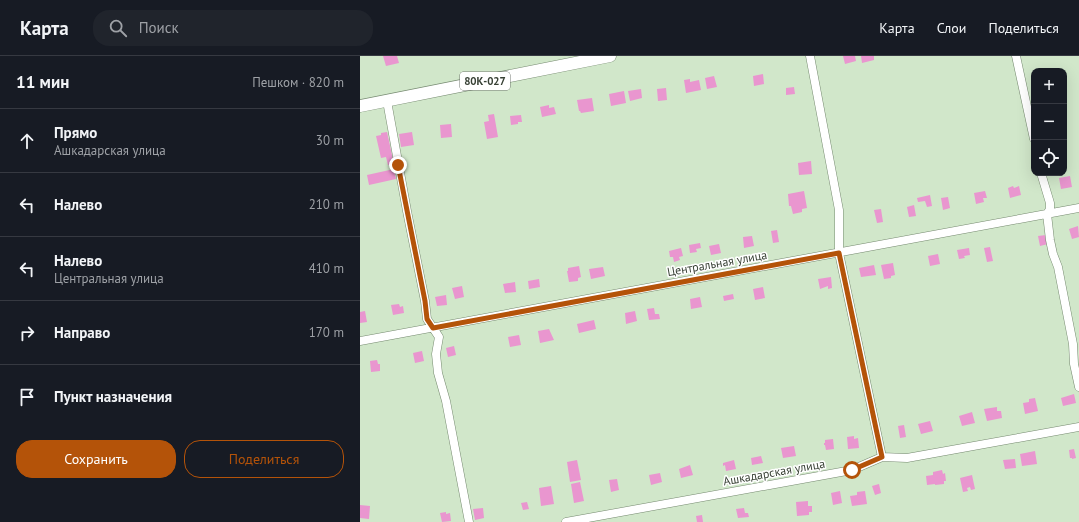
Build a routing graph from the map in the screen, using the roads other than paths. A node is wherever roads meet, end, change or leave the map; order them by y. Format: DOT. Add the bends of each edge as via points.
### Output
graph roads {
  1 [pos="610,56"];
  2 [pos="810,56"];
  3 [pos="1016,56"];
  4 [pos="387,101"];
  5 [pos="360,106"];
  6 [pos="1031,126"];
  7 [pos="1042,176"];
  8 [pos="1079,208"];
  9 [pos="1047,214"];
  10 [pos="839,253"];
  11 [pos="433,328"];
  12 [pos="360,341"];
  13 [pos="1079,387"];
  14 [pos="1079,427"];
  15 [pos="882,457"];
  16 [pos="469,522"];
  17 [pos="566,522"];
  1 -- 4 [label="main road, 80К-027"];
  2 -- 10 [label="street" via="839,210"];
  3 -- 6 [label="street"];
  4 -- 5 [label="main road, 80К-027"];
  4 -- 11 [label="street" via="427,319"];
  7 -- 9 [label="street" via="1050,203"];
  8 -- 9 [label="street, Центральная улица"];
  9 -- 10 [label="street, Центральная улица"];
  9 -- 13 [label="street"];
  10 -- 11 [label="street, Центральная улица"];
  10 -- 15 [label="street"];
  11 -- 12 [label="street, Центральная улица"];
  11 -- 16 [label="street" via="439,336 436,354 438,373 446,401"];
  14 -- 15 [label="street, Ашкадарская улица" via="907,458"];
  15 -- 17 [label="street, Ашкадарская улица" via="852,470"];
}
